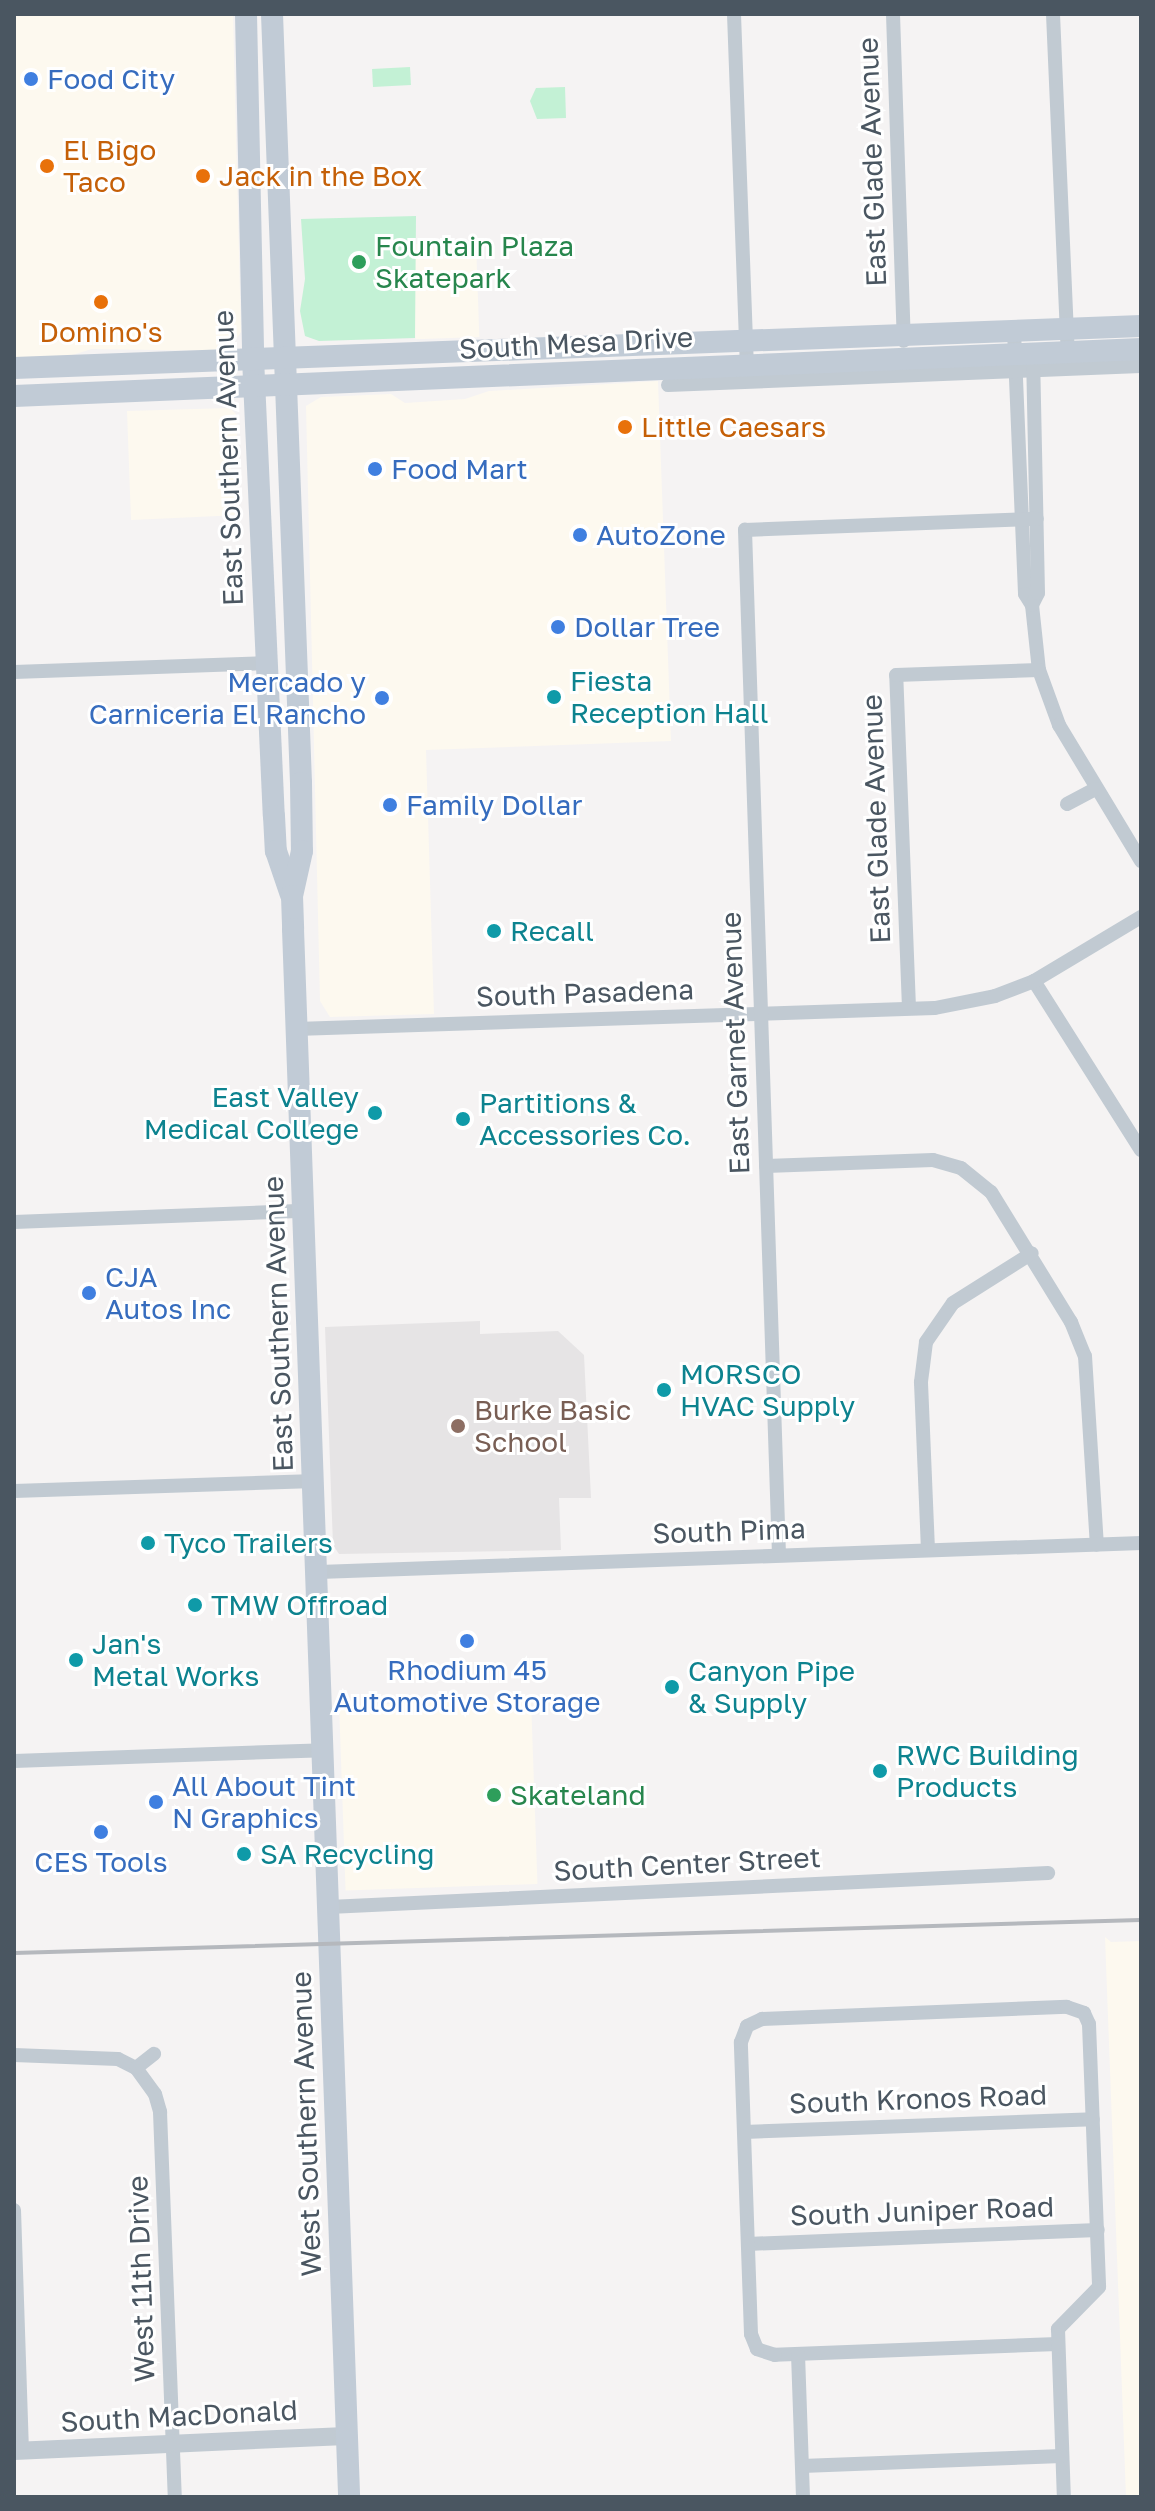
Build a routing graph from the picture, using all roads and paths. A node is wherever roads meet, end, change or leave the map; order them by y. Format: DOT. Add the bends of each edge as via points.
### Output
graph roads {
  1 [pos="246,14"];
  2 [pos="272,14"];
  3 [pos="734,14"];
  4 [pos="893,14"];
  5 [pos="1053,14"];
  6 [pos="246,42"];
  7 [pos="280,172"];
  8 [pos="1141,326"];
  9 [pos="1067,329"];
  10 [pos="746,340"];
  11 [pos="904,346"];
  12 [pos="1141,349"];
  13 [pos="1023,351"];
  14 [pos="1068,352"];
  15 [pos="288,356"];
  16 [pos="253,358"];
  17 [pos="747,363"];
  18 [pos="89,364"];
  19 [pos="1141,366"];
  20 [pos="14,368"];
  21 [pos="14,383"];
  22 [pos="668,385"];
  23 [pos="289,386"];
  24 [pos="254,387"];
  25 [pos="14,396"];
  26 [pos="1030,519"];
  27 [pos="267,663"];
  28 [pos="1039,670"];
  29 [pos="14,672"];
  30 [pos="301,783"];
  31 [pos="1095,789"];
  32 [pos="1067,804"];
  33 [pos="1141,861"];
  34 [pos="292,896"];
  35 [pos="1141,917"];
  36 [pos="1034,981"];
  37 [pos="909,1008"];
  38 [pos="759,1013"];
  39 [pos="296,1029"];
  40 [pos="1141,1150"];
  41 [pos="766,1166"];
  42 [pos="304,1211"];
  43 [pos="14,1222"];
  44 [pos="1032,1253"];
  45 [pos="315,1481"];
  46 [pos="14,1491"];
  47 [pos="1141,1543"];
  48 [pos="1097,1545"];
  49 [pos="928,1550"];
  50 [pos="779,1555"];
  51 [pos="319,1572"];
  52 [pos="324,1750"];
  53 [pos="14,1761"];
  54 [pos="1048,1873"];
  55 [pos="329,1907"];
  56 [pos="154,2054"];
  57 [pos="14,2055"];
  58 [pos="136,2068"];
  59 [pos="1093,2119"];
  60 [pos="744,2132"];
  61 [pos="14,2210"];
  62 [pos="1098,2230"];
  63 [pos="748,2244"];
  64 [pos="1058,2344"];
  65 [pos="798,2354"];
  66 [pos="346,2436"];
  67 [pos="173,2444"];
  68 [pos="18,2451"];
  69 [pos="1062,2456"];
  70 [pos="802,2466"];
  71 [pos="175,2497"];
  72 [pos="349,2497"];
  73 [pos="803,2497"];
  74 [pos="1064,2497"];
  1 -- 6 [label="main road, East Southern Avenue"];
  2 -- 7 [label="main road, East Southern Avenue"];
  3 -- 10 [label="street"];
  4 -- 11 [label="street, East Glade Avenue"];
  5 -- 9 [label="street"];
  6 -- 7 [label="main road" via="261,76 271,157"];
  6 -- 16 [label="main road, East Southern Avenue"];
  7 -- 15 [label="main road, East Southern Avenue"];
  8 -- 9 [label="main road, South Mesa Drive"];
  9 -- 13 [label="main road, South Mesa Drive"];
  9 -- 14 [label="street"];
  10 -- 11 [label="main road, South Mesa Drive"];
  10 -- 15 [label="main road, South Mesa Drive"];
  10 -- 17 [label="street"];
  11 -- 13 [label="main road, South Mesa Drive"];
  11 -- 17 [label="main road, South Mesa Drive"];
  12 -- 14 [label="main road, South Mesa Drive"];
  13 -- 14 [label="main road, South Mesa Drive"];
  13 -- 19 [label="street, South Mesa Drive"];
  13 -- 22 [label="street, South Mesa Drive"];
  13 -- 26 [label="street"];
  15 -- 16 [label="main road, South Mesa Drive"];
  15 -- 23 [label="main road, East Southern Avenue"];
  16 -- 18 [label="main road, South Mesa Drive"];
  16 -- 24 [label="main road, East Southern Avenue"];
  17 -- 23 [label="main road, South Mesa Drive"];
  18 -- 20 [label="main road, South Mesa Drive"];
  18 -- 21 [label="main road" via="66,375"];
  23 -- 24 [label="main road, South Mesa Drive"];
  23 -- 30 [label="main road, East Southern Avenue"];
  24 -- 25 [label="main road, South Mesa Drive"];
  24 -- 27 [label="main road, East Southern Avenue"];
  26 -- 28 [label="street" via="1025,594 1032,605"];
  26 -- 38 [label="street, East Garnet Avenue" via="745,530"];
  27 -- 29 [label="street"];
  27 -- 30 [label="main road" via="281,671 285,683 291,766"];
  27 -- 34 [label="main road, East Southern Avenue" via="276,851"];
  28 -- 31 [label="street" via="1059,725"];
  28 -- 37 [label="street, East Glade Avenue" via="896,675"];
  30 -- 34 [label="main road, East Southern Avenue" via="302,851"];
  31 -- 32 [label="street"];
  31 -- 33 [label="street"];
  34 -- 39 [label="main road, East Southern Avenue"];
  35 -- 36 [label="street, South Pasadena"];
  36 -- 37 [label="street, South Pasadena" via="964,1004"];
  36 -- 40 [label="street"];
  37 -- 38 [label="street, South Pasadena"];
  38 -- 39 [label="street, South Pasadena"];
  38 -- 41 [label="street, East Garnet Avenue"];
  39 -- 42 [label="main road, East Southern Avenue"];
  41 -- 44 [label="street" via="949,1163 991,1192"];
  41 -- 50 [label="street, East Garnet Avenue"];
  42 -- 43 [label="street"];
  42 -- 45 [label="main road, East Southern Avenue"];
  44 -- 48 [label="street" via="1085,1356"];
  44 -- 49 [label="street" via="953,1303 926,1342 921,1382"];
  45 -- 46 [label="street"];
  45 -- 51 [label="main road, East Southern Avenue"];
  47 -- 48 [label="street, South Pima"];
  48 -- 49 [label="street, South Pima"];
  49 -- 50 [label="street, South Pima"];
  50 -- 51 [label="street, South Pima"];
  51 -- 52 [label="main road, East Southern Avenue"];
  52 -- 53 [label="street"];
  52 -- 55 [label="main road, West Southern Avenue"];
  54 -- 55 [label="street, South Center Street"];
  55 -- 66 [label="main road, West Southern Avenue"];
  56 -- 58 [label="street"];
  57 -- 58 [label="street" via="93,2054"];
  58 -- 67 [label="street, West 11th Drive" via="150,2081 160,2112"];
  59 -- 60 [label="street, South Kronos Road"];
  59 -- 60 [label="street" via="1089,2024 1084,2013 1067,2007 762,2019 747,2026 741,2042"];
  59 -- 62 [label="street"];
  60 -- 63 [label="street"];
  61 -- 68 [label="street"];
  62 -- 63 [label="street, South Juniper Road"];
  62 -- 64 [label="street" via="1099,2287 1058,2329"];
  63 -- 65 [label="street" via="751,2334 757,2349"];
  64 -- 65 [label="street"];
  64 -- 69 [label="street"];
  65 -- 70 [label="street"];
  66 -- 67 [label="street, South MacDonald"];
  66 -- 72 [label="main road, West Southern Avenue"];
  67 -- 68 [label="street, South MacDonald"];
  67 -- 71 [label="street, West 11th Drive"];
  69 -- 70 [label="street"];
  69 -- 74 [label="street"];
  70 -- 73 [label="street"];
}
